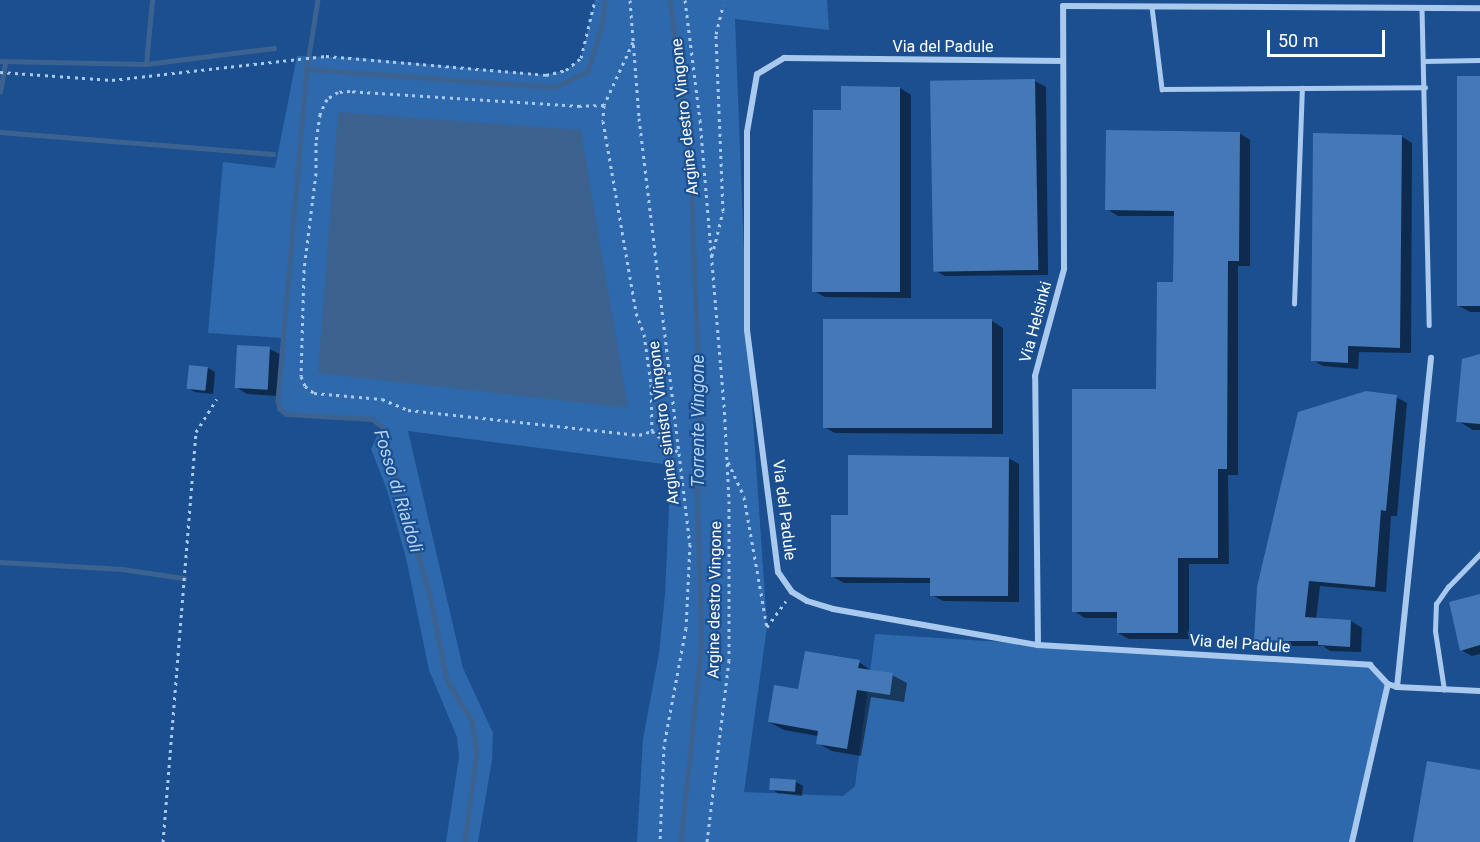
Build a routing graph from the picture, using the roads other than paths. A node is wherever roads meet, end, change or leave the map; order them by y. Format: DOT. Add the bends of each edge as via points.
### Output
graph roads {
  1 [pos="1152,7"];
  2 [pos="1422,8"];
  3 [pos="1480,8"];
  4 [pos="1480,60"];
  5 [pos="1063,61"];
  6 [pos="1424,61"];
  7 [pos="1425,87"];
  8 [pos="1302,88"];
  9 [pos="1293,304"];
  10 [pos="1429,325"];
  11 [pos="1431,358"];
  12 [pos="1480,554"];
  13 [pos="1038,645"];
  14 [pos="1388,684"];
  15 [pos="1397,687"];
  16 [pos="1444,692"];
  17 [pos="1480,692"];
  18 [pos="1352,842"];
  1 -- 2 [label="street"];
  1 -- 5 [label="street, Via Helsinki" via="1063,6"];
  1 -- 8 [label="lane" via="1162,89"];
  2 -- 3 [label="street"];
  2 -- 6 [label="lane"];
  4 -- 6 [label="lane"];
  5 -- 13 [label="street, Via Helsinki" via="1064,269 1035,376"];
  5 -- 13 [label="street, Via del Padule" via="784,58 757,74 747,132 747,330 778,572 792,592 833,609"];
  6 -- 7 [label="lane"];
  7 -- 8 [label="lane"];
  7 -- 10 [label="lane"];
  8 -- 9 [label="lane"];
  11 -- 15 [label="street"];
  12 -- 16 [label="lane" via="1436,604 1435,631"];
  13 -- 14 [label="street, Via del Padule" via="1370,665"];
  14 -- 15 [label="street"];
  14 -- 18 [label="street"];
  15 -- 16 [label="street"];
  16 -- 17 [label="street"];
}
